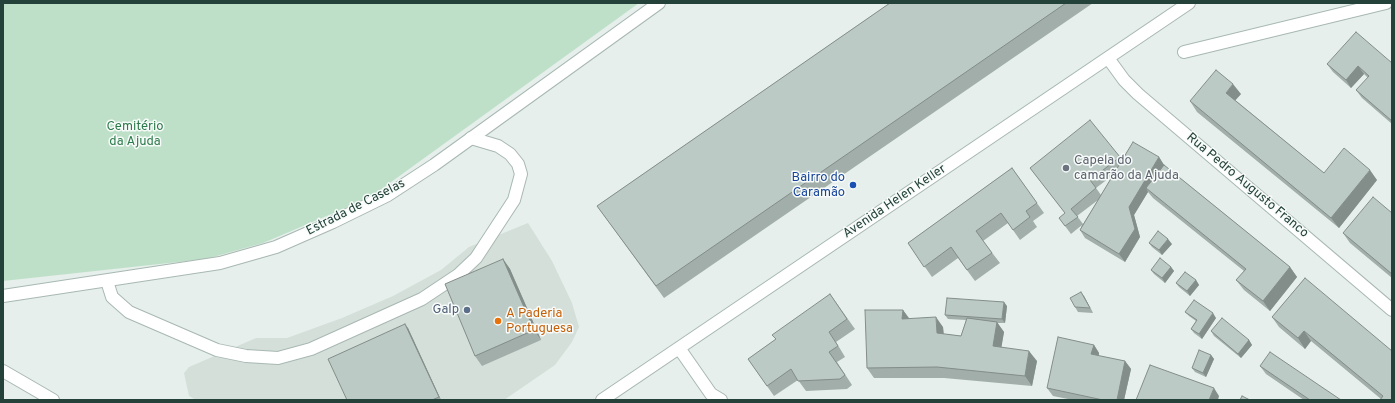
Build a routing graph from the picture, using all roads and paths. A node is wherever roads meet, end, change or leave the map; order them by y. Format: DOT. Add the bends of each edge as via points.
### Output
graph roads {
  1 [pos="659,3"];
  2 [pos="1189,3"];
  3 [pos="1384,3"];
  4 [pos="1392,12"];
  5 [pos="1184,52"];
  6 [pos="1108,58"];
  7 [pos="471,138"];
  8 [pos="107,281"];
  9 [pos="3,296"];
  10 [pos="1392,310"];
  11 [pos="679,348"];
  12 [pos="3,371"];
  13 [pos="53,400"];
  14 [pos="602,400"];
  15 [pos="721,400"];
  1 -- 7 [label="street, Estrada de Caselas"];
  2 -- 6 [label="street, Avenida Helen Keller"];
  3 -- 4 [label="street"];
  3 -- 5 [label="street"];
  6 -- 10 [label="street, Rua Pedro Augusto Franco" via="1138,94"];
  6 -- 11 [label="street, Avenida Helen Keller"];
  7 -- 8 [label="street, Estrada de Caselas" via="388,195 276,247 220,263"];
  7 -- 8 [label="street" via="498,146 510,154 518,164 521,174 514,200 476,258 458,275 422,299 311,349 278,358 246,356 218,350 129,312 112,297"];
  8 -- 9 [label="street, Estrada de Caselas"];
  11 -- 14 [label="street, Avenida Helen Keller"];
  11 -- 15 [label="street" via="711,394"];
  12 -- 13 [label="street"];
}
